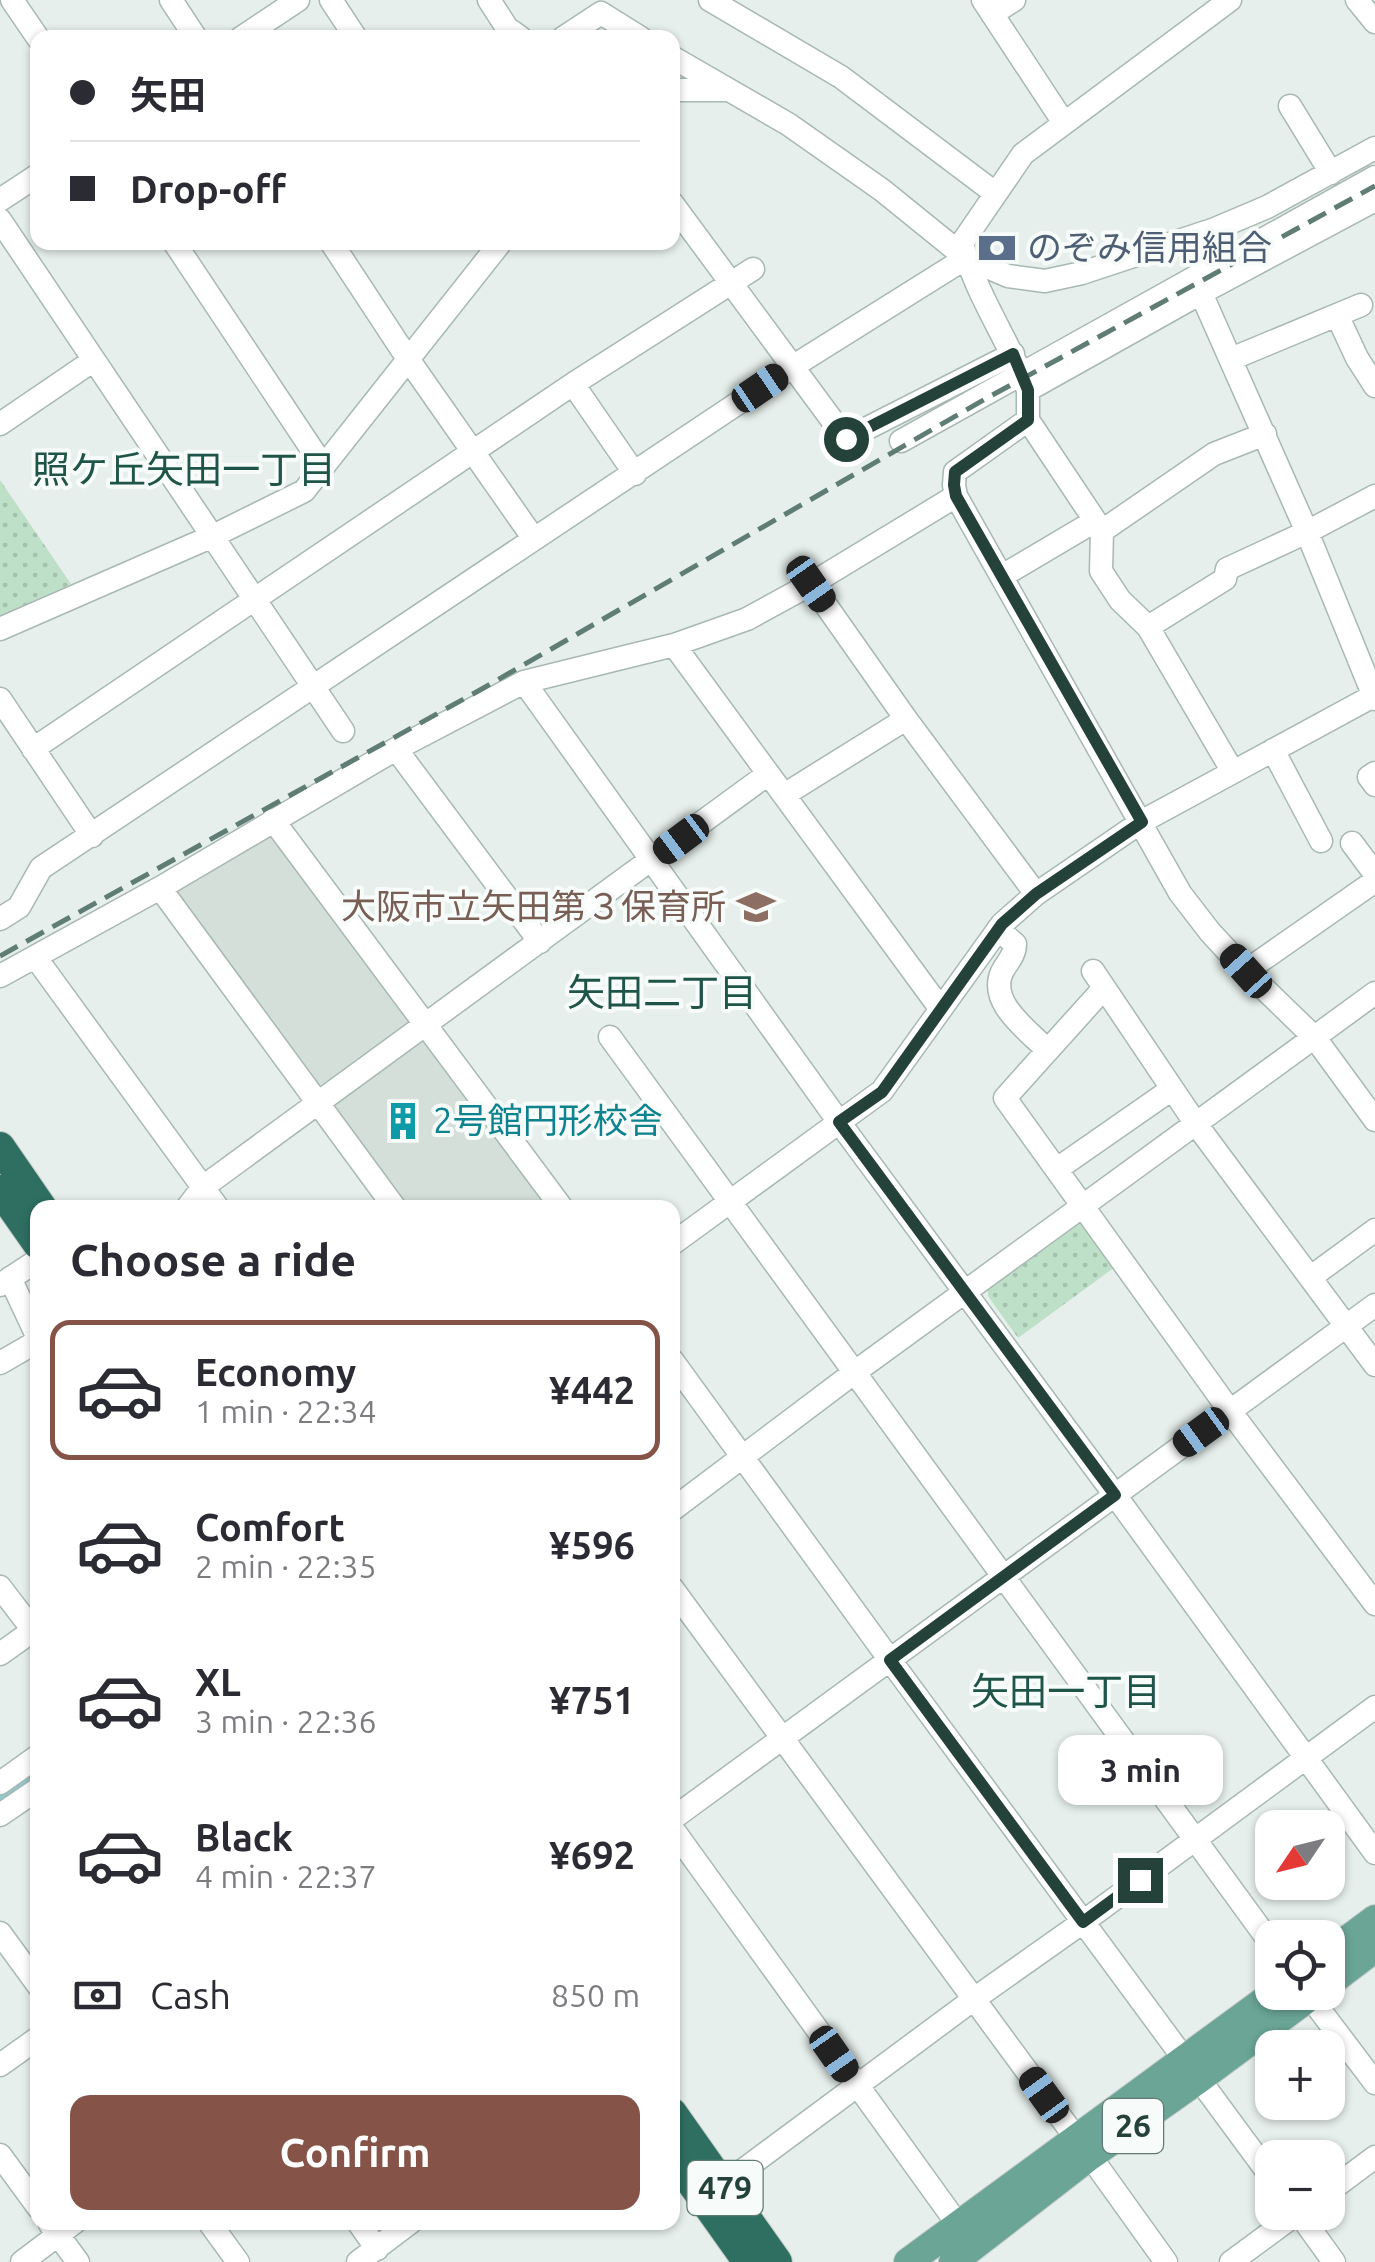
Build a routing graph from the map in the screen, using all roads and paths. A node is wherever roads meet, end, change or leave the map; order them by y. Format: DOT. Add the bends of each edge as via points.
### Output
graph roads {
  1 [pos="12,0"];
  2 [pos="171,0"];
  3 [pos="298,0"];
  4 [pos="331,0"];
  5 [pos="490,0"];
  6 [pos="710,0"];
  7 [pos="1014,0"];
  8 [pos="1230,0"];
  9 [pos="1358,0"];
  10 [pos="988,7"];
  11 [pos="1375,22"];
  12 [pos="33,30"];
  13 [pos="191,30"];
  14 [pos="253,30"];
  15 [pos="351,30"];
  16 [pos="510,30"];
  17 [pos="575,30"];
  18 [pos="628,30"];
  19 [pos="680,62"];
  20 [pos="680,90"];
  21 [pos="725,90"];
  22 [pos="1290,106"];
  23 [pos="1064,123"];
  24 [pos="1375,148"];
  25 [pos="1331,172"];
  26 [pos="1375,177"];
  27 [pos="30,181"];
  28 [pos="995,192"];
  29 [pos="0,200"];
  30 [pos="1375,200"];
  31 [pos="680,214"];
  32 [pos="0,220"];
  33 [pos="179,250"];
  34 [pos="336,250"];
  35 [pos="492,250"];
  36 [pos="966,258"];
  37 [pos="753,269"];
  38 [pos="731,284"];
  39 [pos="1202,292"];
  40 [pos="1361,305"];
  41 [pos="1337,315"];
  42 [pos="408,359"];
  43 [pos="1231,359"];
  44 [pos="94,360"];
  45 [pos="792,367"];
  46 [pos="1021,372"];
  47 [pos="573,384"];
  48 [pos="1375,386"];
  49 [pos="1028,420"];
  50 [pos="0,424"];
  51 [pos="1265,434"];
  52 [pos="901,441"];
  53 [pos="473,452"];
  54 [pos="323,466"];
  55 [pos="634,473"];
  56 [pos="956,496"];
  57 [pos="1375,496"];
  58 [pos="1098,526"];
  59 [pos="1307,532"];
  60 [pos="212,536"];
  61 [pos="534,539"];
  62 [pos="1002,576"];
  63 [pos="811,584"];
  64 [pos="256,601"];
  65 [pos="1148,627"];
  66 [pos="0,629"];
  67 [pos="674,645"];
  68 [pos="524,682"];
  69 [pos="314,688"];
  70 [pos="1374,696"];
  71 [pos="0,700"];
  72 [pos="906,719"];
  73 [pos="343,731"];
  74 [pos="396,749"];
  75 [pos="34,750"];
  76 [pos="1273,750"];
  77 [pos="1234,772"];
  78 [pos="1375,773"];
  79 [pos="768,774"];
  80 [pos="1375,785"];
  81 [pos="784,795"];
  82 [pos="274,820"];
  83 [pos="1142,822"];
  84 [pos="92,836"];
  85 [pos="1321,841"];
  86 [pos="1352,843"];
  87 [pos="652,860"];
  88 [pos="1373,869"];
  89 [pos="160,888"];
  90 [pos="1036,894"];
  91 [pos="0,918"];
  92 [pos="998,929"];
  93 [pos="540,942"];
  94 [pos="36,958"];
  95 [pos="1246,971"];
  96 [pos="0,976"];
  97 [pos="1375,993"];
  98 [pos="940,1008"];
  99 [pos="428,1024"];
  100 [pos="610,1036"];
  101 [pos="1315,1038"];
  102 [pos="1047,1050"];
  103 [pos="1172,1088"];
  104 [pos="319,1103"];
  105 [pos="1371,1105"];
  106 [pos="839,1122"];
  107 [pos="1196,1124"];
  108 [pos="0,1147"];
  109 [pos="1057,1170"];
  110 [pos="203,1187"];
  111 [pos="0,1190"];
  112 [pos="36,1200"];
  113 [pos="192,1200"];
  114 [pos="212,1200"];
  115 [pos="389,1200"];
  116 [pos="556,1200"];
  117 [pos="731,1202"];
  118 [pos="1083,1205"];
  119 [pos="1375,1230"];
  120 [pos="30,1233"];
  121 [pos="680,1238"];
  122 [pos="30,1265"];
  123 [pos="1310,1277"];
  124 [pos="5,1281"];
  125 [pos="966,1292"];
  126 [pos="1375,1305"];
  127 [pos="30,1326"];
  128 [pos="1346,1326"];
  129 [pos="30,1345"];
  130 [pos="0,1363"];
  131 [pos="1375,1365"];
  132 [pos="680,1371"];
  133 [pos="855,1372"];
  134 [pos="1230,1411"];
  135 [pos="742,1457"];
  136 [pos="1115,1495"];
  137 [pos="680,1504"];
  138 [pos="1003,1577"];
  139 [pos="0,1588"];
  140 [pos="680,1599"];
  141 [pos="1375,1604"];
  142 [pos="30,1623"];
  143 [pos="30,1633"];
  144 [pos="0,1654"];
  145 [pos="890,1660"];
  146 [pos="1375,1707"];
  147 [pos="784,1738"];
  148 [pos="1306,1757"];
  149 [pos="30,1762"];
  150 [pos="0,1784"];
  151 [pos="30,1794"];
  152 [pos="680,1813"];
  153 [pos="0,1815"];
  154 [pos="1196,1838"];
  155 [pos="680,1839"];
  156 [pos="1375,1854"];
  157 [pos="1375,1919"];
  158 [pos="1255,1920"];
  159 [pos="1083,1922"];
  160 [pos="0,1933"];
  161 [pos="1345,1941"];
  162 [pos="1375,1948"];
  163 [pos="1345,1971"];
  164 [pos="30,1973"];
  165 [pos="974,1998"];
  166 [pos="1257,2010"];
  167 [pos="1288,2010"];
  168 [pos="1330,2010"];
  169 [pos="30,2044"];
  170 [pos="0,2065"];
  171 [pos="1192,2070"];
  172 [pos="1375,2083"];
  173 [pos="857,2087"];
  174 [pos="680,2124"];
  175 [pos="1083,2147"];
  176 [pos="0,2155"];
  177 [pos="1255,2155"];
  178 [pos="1375,2157"];
  179 [pos="680,2166"];
  180 [pos="1345,2179"];
  181 [pos="723,2185"];
  182 [pos="30,2196"];
  183 [pos="58,2230"];
  184 [pos="62,2230"];
  185 [pos="215,2230"];
  186 [pos="360,2230"];
  187 [pos="401,2230"];
  188 [pos="1275,2230"];
  189 [pos="1310,2230"];
  190 [pos="975,2244"];
  191 [pos="367,2256"];
  192 [pos="22,2262"];
  193 [pos="78,2262"];
  194 [pos="238,2262"];
  195 [pos="748,2262"];
  196 [pos="777,2262"];
  197 [pos="908,2262"];
  198 [pos="953,2262"];
  199 [pos="1166,2262"];
  200 [pos="1231,2262"];
  201 [pos="1334,2262"];
  1 -- 12 [label="street"];
  2 -- 13 [label="street"];
  3 -- 14 [label="street"];
  4 -- 15 [label="street"];
  5 -- 16 [label="street"];
  6 -- 28 [label="street" via="841,77"];
  7 -- 10 [label="street"];
  8 -- 23 [label="street"];
  9 -- 11 [label="street"];
  10 -- 23 [label="street"];
  17 -- 18 [label="street" via="600,13"];
  19 -- 21 [label="street"];
  20 -- 21 [label="street"];
  21 -- 36 [label="street" via="804,135"];
  22 -- 25 [label="street"];
  23 -- 28 [label="street" via="1023,154"];
  24 -- 25 [label="street"];
  25 -- 36 [label="street" via="1267,208 1082,273 1045,281 1008,276"];
  26 -- 46 [label="street"];
  27 -- 29 [label="street"];
  28 -- 36 [label="street" via="962,243"];
  30 -- 39 [label="street"];
  31 -- 38 [label="street"];
  32 -- 44 [label="street"];
  33 -- 54 [label="street"];
  34 -- 42 [label="street"];
  35 -- 42 [label="street"];
  36 -- 45 [label="street"];
  36 -- 46 [label="street"];
  37 -- 38 [label="street"];
  38 -- 45 [label="street"];
  38 -- 47 [label="street"];
  39 -- 43 [label="street"];
  39 -- 46 [label="street"];
  40 -- 41 [label="street"];
  41 -- 43 [label="street"];
  41 -- 48 [label="street"];
  42 -- 53 [label="street"];
  42 -- 54 [label="street"];
  43 -- 51 [label="street"];
  44 -- 50 [label="street"];
  44 -- 60 [label="street"];
  45 -- 46 [label="street" via="846,439"];
  45 -- 55 [label="street"];
  46 -- 49 [label="street"];
  46 -- 52 [label="street"];
  47 -- 53 [label="street"];
  47 -- 55 [label="street"];
  49 -- 56 [label="street" via="955,472"];
  49 -- 58 [label="street"];
  51 -- 58 [label="street" via="1214,454"];
  51 -- 59 [label="street"];
  53 -- 61 [label="street"];
  53 -- 64 [label="street"];
  54 -- 60 [label="street" via="304,492"];
  55 -- 61 [label="street"];
  56 -- 62 [label="street"];
  56 -- 63 [label="street"];
  57 -- 59 [label="street"];
  58 -- 62 [label="street"];
  58 -- 65 [label="street" via="1101,571"];
  59 -- 65 [label="street" via="1226,569 1225,580"];
  59 -- 70 [label="street"];
  60 -- 64 [label="street"];
  60 -- 66 [label="street"];
  61 -- 69 [label="street"];
  62 -- 83 [label="street"];
  63 -- 67 [label="street" via="746,619"];
  63 -- 72 [label="street"];
  64 -- 69 [label="street"];
  64 -- 75 [label="street"];
  65 -- 77 [label="street"];
  67 -- 68 [label="street"];
  67 -- 79 [label="street"];
  68 -- 74 [label="street"];
  68 -- 87 [label="street"];
  69 -- 73 [label="street"];
  69 -- 84 [label="street"];
  70 -- 76 [label="street"];
  71 -- 75 [label="street"];
  72 -- 81 [label="street"];
  72 -- 90 [label="street"];
  74 -- 82 [label="street"];
  74 -- 93 [label="street"];
  75 -- 84 [label="street"];
  76 -- 77 [label="street"];
  76 -- 85 [label="street"];
  77 -- 83 [label="street"];
  78 -- 80 [label="street" via="1369,777"];
  79 -- 81 [label="street"];
  79 -- 87 [label="street"];
  81 -- 98 [label="street"];
  82 -- 89 [label="street"];
  82 -- 99 [label="street"];
  83 -- 90 [label="street"];
  83 -- 95 [label="street" via="1180,893"];
  84 -- 91 [label="street" via="41,868 19,907"];
  86 -- 88 [label="street"];
  87 -- 93 [label="street"];
  87 -- 106 [label="street"];
  88 -- 95 [label="street"];
  89 -- 94 [label="street"];
  89 -- 104 [label="street"];
  90 -- 92 [label="street"];
  92 -- 98 [label="street"];
  92 -- 102 [label="street" via="1015,944 999,994"];
  93 -- 99 [label="street"];
  94 -- 96 [label="street"];
  94 -- 110 [label="street"];
  95 -- 101 [label="street"];
  97 -- 101 [label="street"];
  98 -- 106 [label="street" via="882,1092"];
  99 -- 104 [label="street"];
  99 -- 116 [label="street"];
  100 -- 117 [label="street"];
  101 -- 105 [label="street"];
  101 -- 107 [label="street"];
  102 -- 103 [label="street" via="1098,980"];
  102 -- 109 [label="street" via="1004,1098"];
  103 -- 107 [label="street"];
  103 -- 109 [label="street"];
  104 -- 110 [label="street"];
  104 -- 115 [label="street"];
  106 -- 117 [label="street"];
  106 -- 125 [label="street"];
  107 -- 118 [label="street"];
  107 -- 123 [label="street"];
  108 -- 112 [label="highway"];
  109 -- 118 [label="street"];
  110 -- 113 [label="street"];
  110 -- 114 [label="street"];
  111 -- 120 [label="highway"];
  117 -- 121 [label="street"];
  117 -- 133 [label="street"];
  118 -- 125 [label="street"];
  118 -- 134 [label="street"];
  119 -- 123 [label="street"];
  122 -- 124 [label="street"];
  123 -- 128 [label="street"];
  124 -- 127 [label="street"];
  125 -- 133 [label="street"];
  125 -- 136 [label="street"];
  126 -- 128 [label="street"];
  128 -- 131 [label="street"];
  128 -- 134 [label="street"];
  129 -- 130 [label="street"];
  132 -- 135 [label="street"];
  133 -- 135 [label="street"];
  133 -- 138 [label="street"];
  134 -- 136 [label="street"];
  134 -- 141 [label="street"];
  135 -- 137 [label="street"];
  135 -- 145 [label="street"];
  136 -- 138 [label="street"];
  136 -- 148 [label="street"];
  138 -- 145 [label="street"];
  138 -- 154 [label="street"];
  139 -- 142 [label="street"];
  140 -- 147 [label="street"];
  143 -- 144 [label="street"];
  145 -- 147 [label="street"];
  145 -- 159 [label="street"];
  146 -- 148 [label="street"];
  147 -- 152 [label="street"];
  147 -- 165 [label="street"];
  148 -- 154 [label="street"];
  148 -- 156 [label="street"];
  149 -- 150 [label="street"];
  151 -- 153 [label="street"];
  154 -- 158 [label="street"];
  154 -- 159 [label="street"];
  155 -- 173 [label="street"];
  157 -- 161 [label="main road"];
  159 -- 165 [label="street"];
  159 -- 171 [label="street"];
  160 -- 164 [label="street"];
  162 -- 163 [label="main road, 26"];
  165 -- 173 [label="street"];
  165 -- 175 [label="street"];
  166 -- 171 [label="main road, 26"];
  167 -- 171 [label="main road, 26"];
  168 -- 172 [label="street"];
  169 -- 170 [label="street"];
  171 -- 175 [label="main road, 26"];
  171 -- 177 [label="street"];
  173 -- 181 [label="street"];
  173 -- 190 [label="street"];
  174 -- 181 [label="highway, 479"];
  175 -- 190 [label="main road, 26"];
  175 -- 199 [label="street"];
  176 -- 182 [label="street"];
  178 -- 180 [label="street"];
  179 -- 195 [label="highway, 479"];
  181 -- 196 [label="highway, 479"];
  183 -- 192 [label="street"];
  184 -- 193 [label="street"];
  185 -- 194 [label="street"];
  186 -- 191 [label="street"];
  187 -- 191 [label="street"];
  188 -- 200 [label="street"];
  189 -- 201 [label="street"];
  190 -- 197 [label="main road, 26"];
  190 -- 198 [label="main road, 26"];
}
